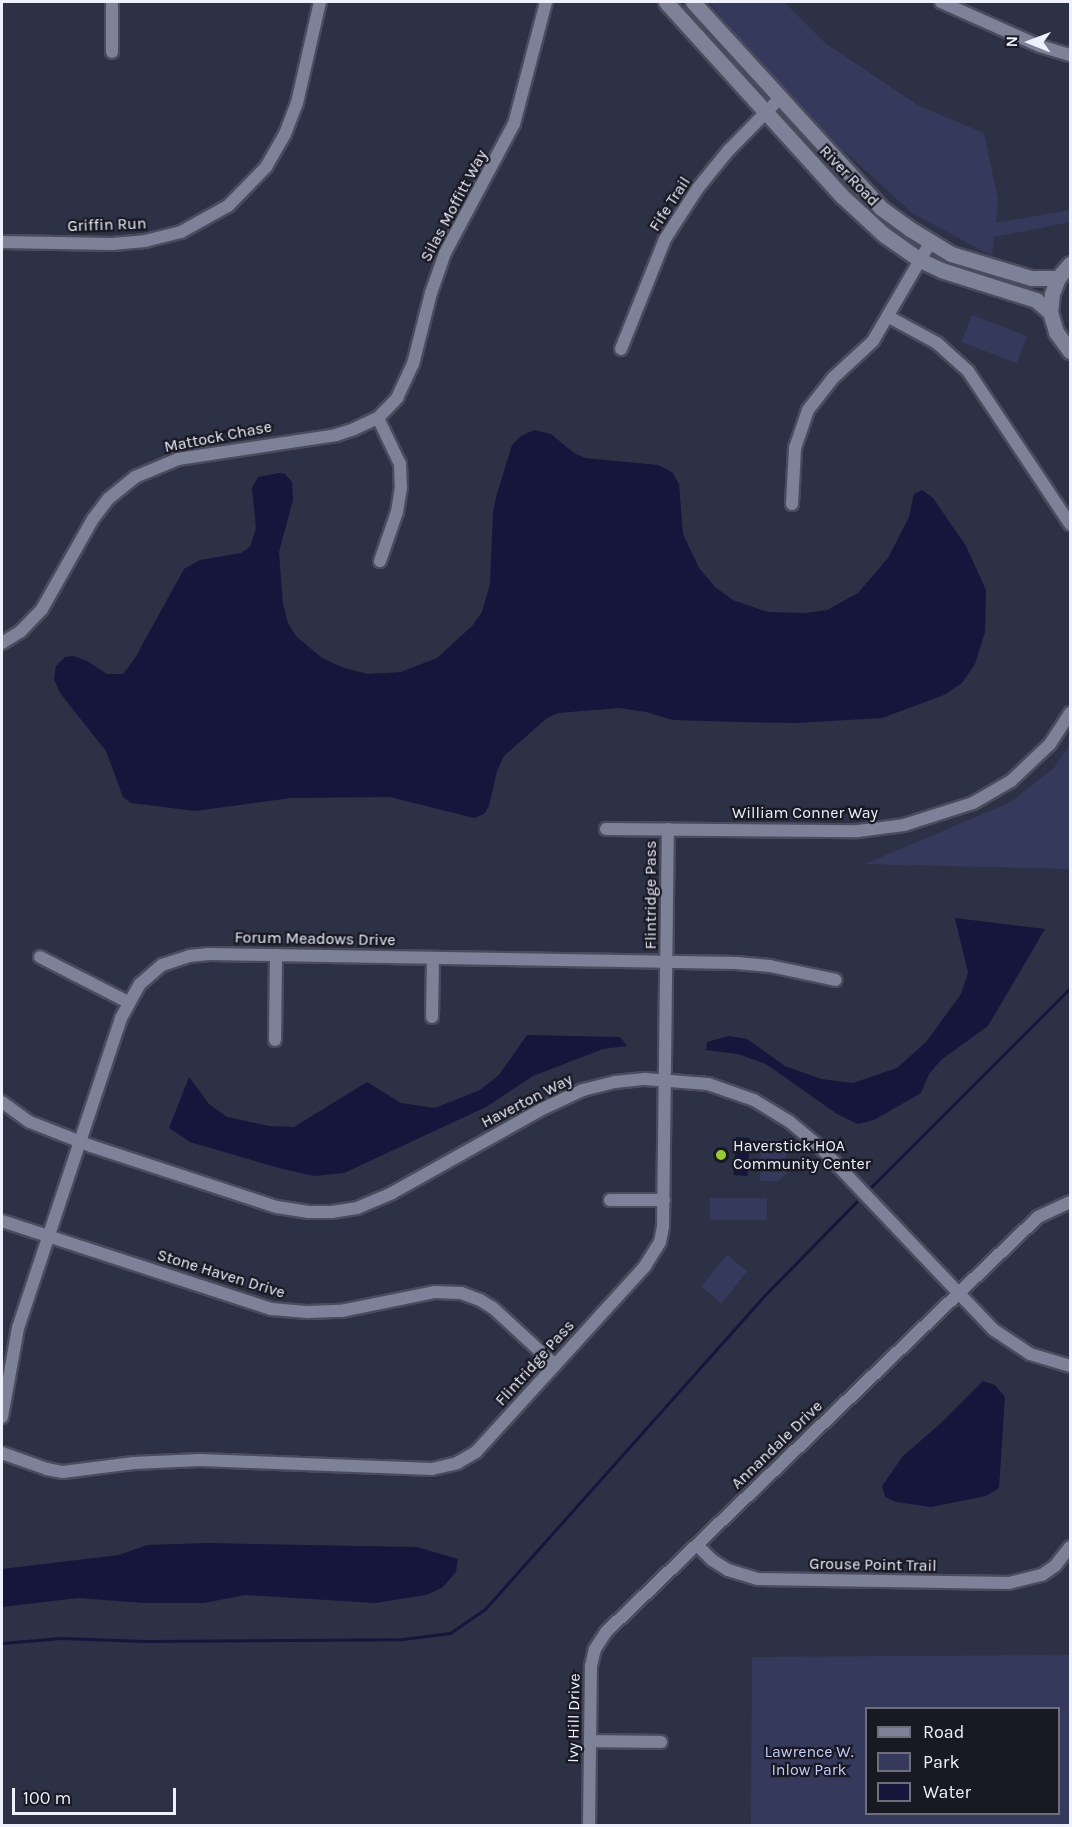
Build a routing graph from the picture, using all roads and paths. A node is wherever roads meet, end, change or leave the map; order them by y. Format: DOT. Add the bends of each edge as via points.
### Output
graph roads {
  1 [pos="112,2"];
  2 [pos="320,2"];
  3 [pos="546,2"];
  4 [pos="666,2"];
  5 [pos="693,2"];
  6 [pos="941,2"];
  7 [pos="112,52"];
  8 [pos="1071,55"];
  9 [pos="780,98"];
  10 [pos="765,111"];
  11 [pos="2,242"];
  12 [pos="930,243"];
  13 [pos="920,260"];
  14 [pos="1071,264"];
  15 [pos="1058,278"];
  16 [pos="1050,312"];
  17 [pos="889,316"];
  18 [pos="621,349"];
  19 [pos="1071,351"];
  20 [pos="378,418"];
  21 [pos="792,504"];
  22 [pos="1071,524"];
  23 [pos="380,561"];
  24 [pos="2,643"];
  25 [pos="1071,713"];
  26 [pos="606,829"];
  27 [pos="668,829"];
  28 [pos="276,955"];
  29 [pos="40,957"];
  30 [pos="434,958"];
  31 [pos="667,962"];
  32 [pos="836,980"];
  33 [pos="128,1002"];
  34 [pos="432,1017"];
  35 [pos="275,1040"];
  36 [pos="665,1079"];
  37 [pos="2,1102"];
  38 [pos="80,1142"];
  39 [pos="610,1200"];
  40 [pos="664,1200"];
  41 [pos="1071,1202"];
  42 [pos="2,1221"];
  43 [pos="48,1237"];
  44 [pos="958,1293"];
  45 [pos="555,1365"];
  46 [pos="1071,1366"];
  47 [pos="2,1417"];
  48 [pos="2,1453"];
  49 [pos="697,1545"];
  50 [pos="1071,1547"];
  51 [pos="618,1619"];
  52 [pos="590,1741"];
  53 [pos="661,1742"];
  54 [pos="590,1826"];
  1 -- 7 [label="street"];
  2 -- 11 [label="street, Griffin Run" via="297,103 285,134 266,167 228,206 188,229 145,241"];
  3 -- 20 [label="street, Silas Moffitt Way" via="514,124 438,268 408,378 397,398"];
  4 -- 10 [label="main road, River Road"];
  5 -- 9 [label="main road, River Road"];
  6 -- 8 [label="street" via="1040,46"];
  9 -- 10 [label="street, Fife Trail"];
  9 -- 12 [label="main road, River Road" via="881,208"];
  10 -- 13 [label="main road, River Road" via="862,216"];
  10 -- 18 [label="street, Fife Trail" via="704,181 665,239"];
  12 -- 13 [label="street"];
  12 -- 15 [label="main road, River Road" via="998,269 1044,280"];
  13 -- 16 [label="main road, River Road" via="966,280 1035,300"];
  13 -- 17 [label="street"];
  14 -- 15 [label="main road"];
  15 -- 16 [label="main road"];
  16 -- 19 [label="main road" via="1056,332"];
  17 -- 21 [label="street" via="873,341 833,378 808,410 795,448"];
  17 -- 22 [label="street" via="937,343 968,370"];
  20 -- 23 [label="street" via="399,464 401,488"];
  20 -- 24 [label="street, Mattock Chase" via="336,435 178,459 135,477 108,499 93,519 42,609"];
  25 -- 27 [label="street, William Conner Way" via="1050,744 1011,781 972,803 904,825 858,831"];
  26 -- 27 [label="street, William Conner Way"];
  27 -- 31 [label="street, Flintridge Pass"];
  28 -- 30 [label="street, Forum Meadows Drive"];
  28 -- 33 [label="street, Forum Meadows Drive" via="209,954 174,960 151,974"];
  28 -- 35 [label="street"];
  29 -- 33 [label="street"];
  30 -- 31 [label="street, Forum Meadows Drive"];
  30 -- 34 [label="street"];
  31 -- 32 [label="street, Forum Meadows Drive" via="756,964"];
  31 -- 36 [label="street, Flintridge Pass"];
  33 -- 38 [label="street, Forum Meadows Drive"];
  36 -- 38 [label="street, Haverton Way" via="630,1080 583,1090 392,1193 357,1208 332,1212 277,1207"];
  36 -- 40 [label="street, Flintridge Pass"];
  36 -- 44 [label="street, Haverton Way" via="727,1089 790,1122 821,1148"];
  37 -- 38 [label="street, Haverton Way" via="36,1125"];
  38 -- 43 [label="street, Forum Meadows Drive"];
  39 -- 40 [label="street"];
  40 -- 45 [label="street, Flintridge Pass" via="663,1226 654,1256"];
  41 -- 44 [label="street, Annandale Drive" via="1038,1217"];
  42 -- 43 [label="street, Stone Haven Drive"];
  43 -- 45 [label="street, Stone Haven Drive" via="245,1302 281,1310 341,1311 434,1292 461,1293 493,1308"];
  43 -- 47 [label="street, Forum Meadows Drive" via="16,1336"];
  44 -- 46 [label="street, Haverton Way" via="1010,1343 1039,1359"];
  44 -- 49 [label="street, Annandale Drive"];
  45 -- 48 [label="street, Flintridge Pass" via="476,1452 438,1468 165,1460 63,1472"];
  49 -- 50 [label="street, Grouse Point Trail" via="728,1570 767,1580 1009,1583 1033,1578 1055,1566"];
  49 -- 51 [label="street, Annandale Drive"];
  51 -- 52 [label="street, Ivy Hill Drive" via="602,1638 592,1659"];
  52 -- 53 [label="street"];
  52 -- 54 [label="street, Ivy Hill Drive"];
}
